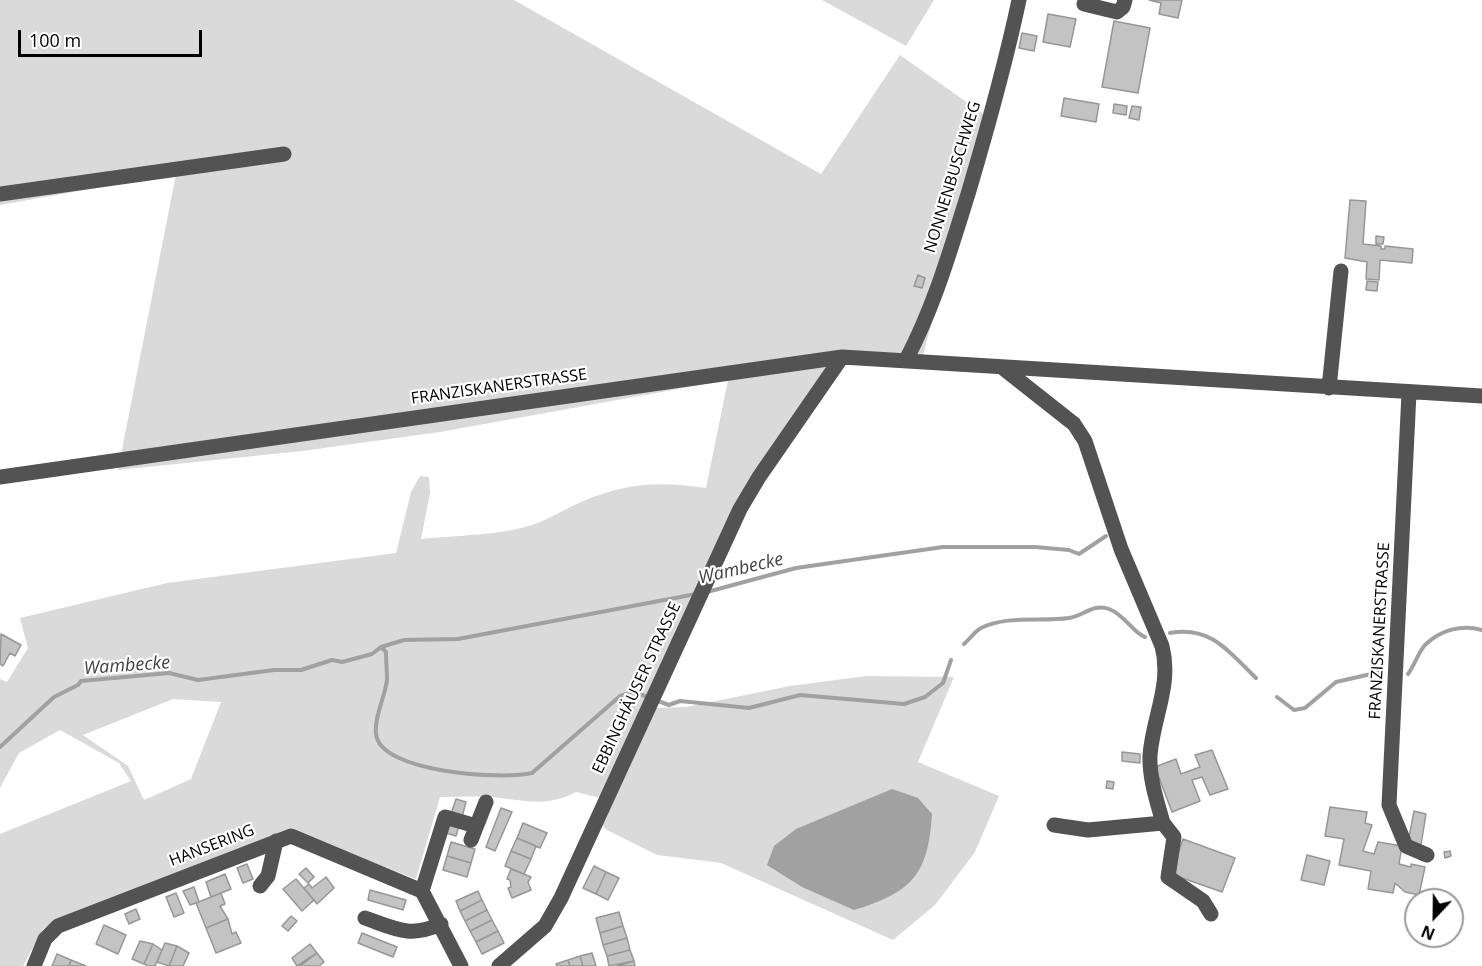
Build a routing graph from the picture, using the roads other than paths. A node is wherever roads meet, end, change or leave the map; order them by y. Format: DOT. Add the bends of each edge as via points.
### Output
graph roads {
  1 [pos="1019,0"];
  2 [pos="1125,0"];
  3 [pos="1084,4"];
  4 [pos="285,154"];
  5 [pos="0,194"];
  6 [pos="1341,271"];
  7 [pos="842,357"];
  8 [pos="906,360"];
  9 [pos="1004,368"];
  10 [pos="1329,388"];
  11 [pos="1409,393"];
  12 [pos="1482,396"];
  13 [pos="0,477"];
  14 [pos="486,802"];
  15 [pos="1162,823"];
  16 [pos="1054,825"];
  17 [pos="276,841"];
  18 [pos="1427,855"];
  19 [pos="260,886"];
  20 [pos="423,891"];
  21 [pos="1211,914"];
  22 [pos="365,918"];
  23 [pos="441,924"];
  24 [pos="34,966"];
  25 [pos="461,966"];
  26 [pos="499,966"];
  1 -- 8 [label="street, NONNENBUSCHWEG" via="988,126 952,245 927,321"];
  2 -- 3 [label="street" via="1117,12"];
  4 -- 5 [label="street"];
  6 -- 10 [label="street"];
  7 -- 8 [label="street, FRANZISKANERSTRASSE"];
  7 -- 13 [label="street, FRANZISKANERSTRASSE"];
  7 -- 26 [label="street, EBBINGHÄUSER STRASSE" via="740,509 561,898 545,926"];
  8 -- 9 [label="street, FRANZISKANERSTRASSE"];
  9 -- 10 [label="street, FRANZISKANERSTRASSE"];
  9 -- 15 [label="street" via="1074,424 1093,459 1121,549 1162,646 1166,685 1150,756"];
  10 -- 11 [label="street, FRANZISKANERSTRASSE"];
  11 -- 12 [label="street, FRANZISKANERSTRASSE"];
  11 -- 18 [label="street, FRANZISKANERSTRASSE" via="1389,805 1406,846"];
  14 -- 20 [label="street" via="474,833 445,817"];
  15 -- 16 [label="street" via="1088,830"];
  15 -- 21 [label="street" via="1174,837 1168,877 1203,901"];
  17 -- 19 [label="street" via="268,876"];
  17 -- 20 [label="street, HANSERING" via="291,836"];
  17 -- 24 [label="street, HANSERING" via="58,926 45,939"];
  20 -- 23 [label="street"];
  22 -- 23 [label="street" via="405,932 424,932"];
  23 -- 25 [label="street"];
}
